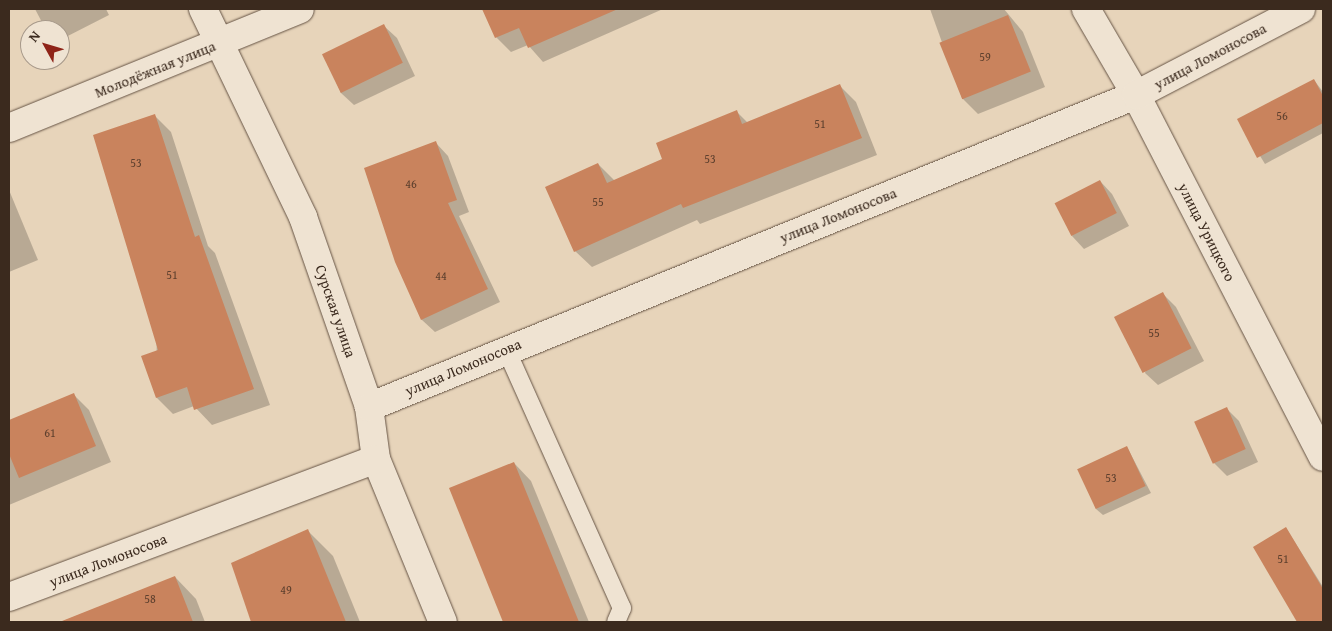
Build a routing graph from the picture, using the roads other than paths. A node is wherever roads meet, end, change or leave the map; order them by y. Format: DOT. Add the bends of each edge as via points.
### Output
graph roads {
  1 [pos="203,9"];
  2 [pos="300,9"];
  3 [pos="1086,9"];
  4 [pos="1301,9"];
  5 [pos="222,42"];
  6 [pos="1136,95"];
  7 [pos="9,128"];
  8 [pos="506,349"];
  9 [pos="369,407"];
  10 [pos="1323,457"];
  11 [pos="376,459"];
  12 [pos="9,597"];
  13 [pos="443,622"];
  14 [pos="616,622"];
  1 -- 5 [label="street, Сурская улица"];
  2 -- 5 [label="street, Молодёжная улица"];
  3 -- 6 [label="street, улица Урицкого"];
  4 -- 6 [label="street, улица Ломоносова"];
  5 -- 7 [label="street, Молодёжная улица"];
  5 -- 9 [label="street, Сурская улица" via="303,217"];
  6 -- 8 [label="street, улица Ломоносова"];
  6 -- 10 [label="street, улица Урицкого"];
  8 -- 9 [label="street, улица Ломоносова"];
  8 -- 14 [label="lane" via="622,608"];
  9 -- 11 [label="street, Сурская улица"];
  11 -- 12 [label="street, улица Ломоносова"];
  11 -- 13 [label="street, Сурская улица"];
}
